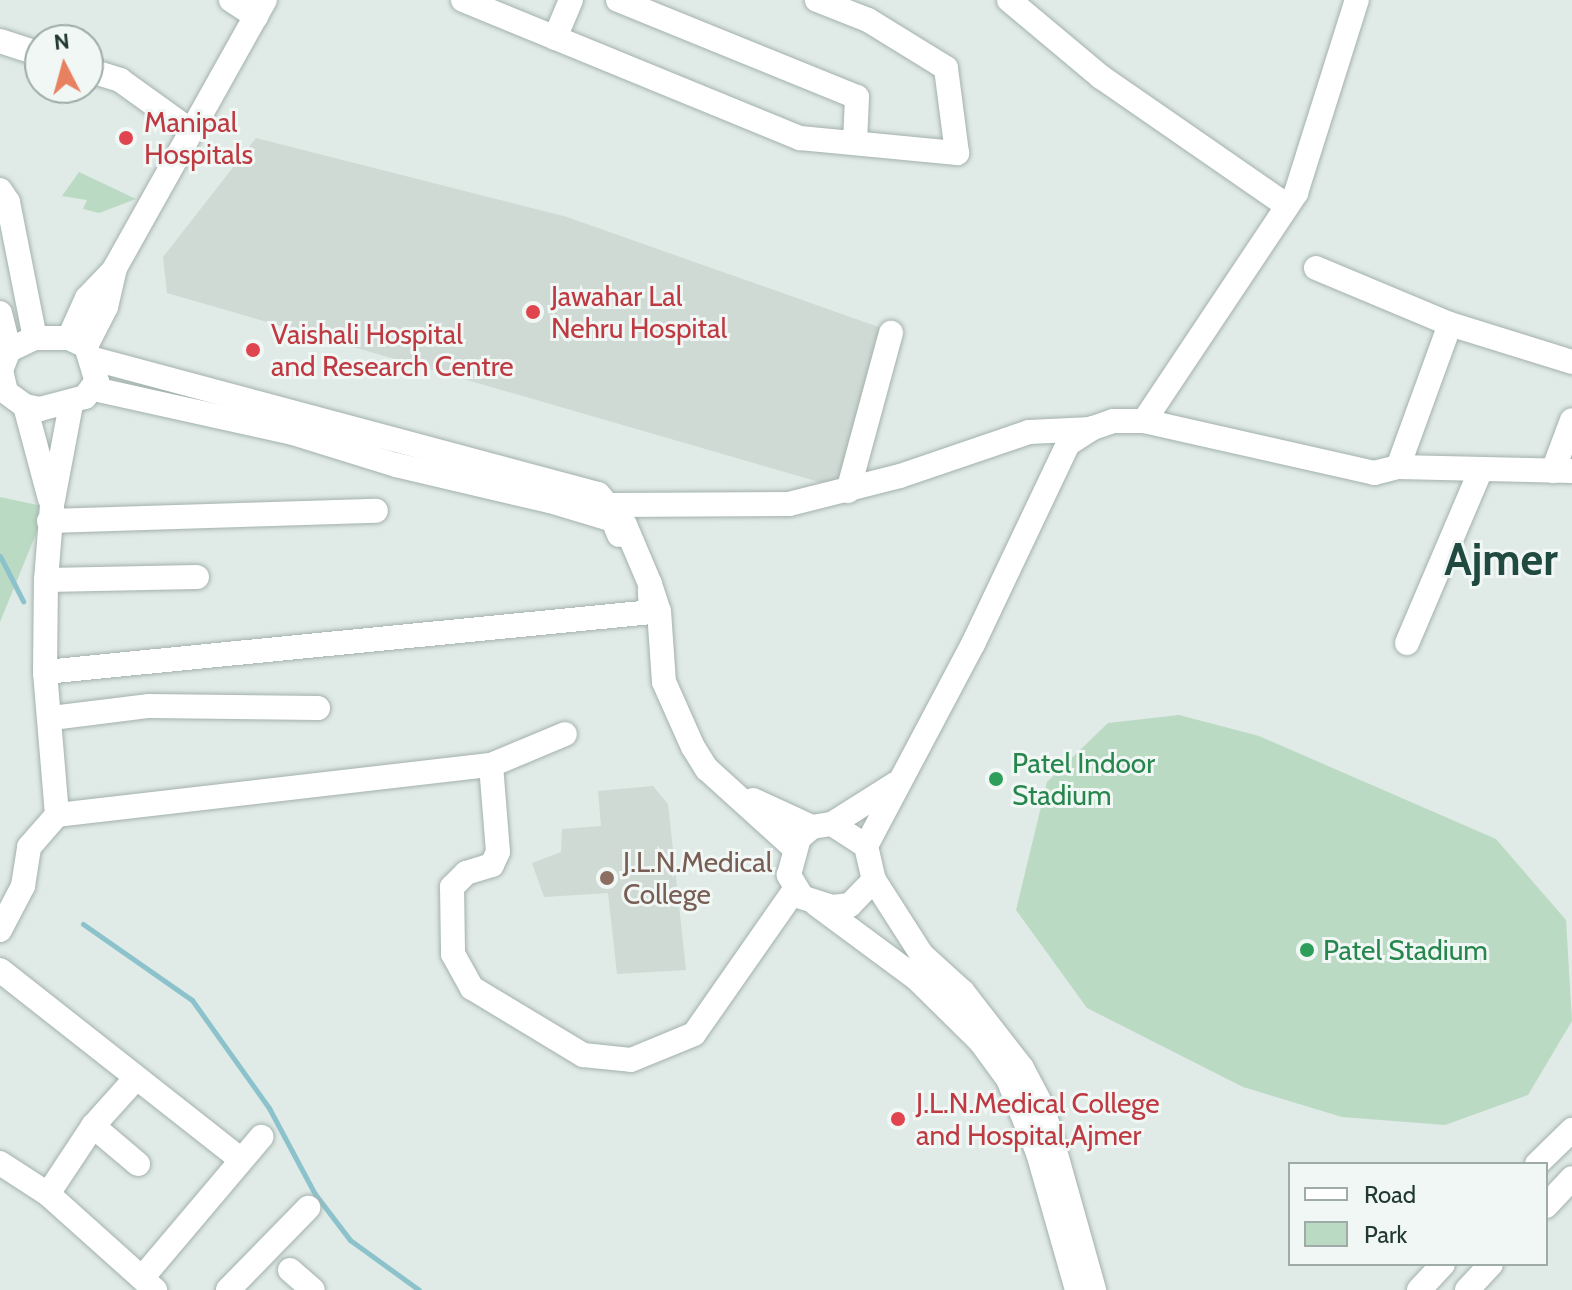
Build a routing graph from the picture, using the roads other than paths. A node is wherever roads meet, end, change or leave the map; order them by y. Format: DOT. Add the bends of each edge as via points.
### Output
graph roads {
  1 [pos="231,0"];
  2 [pos="463,0"];
  3 [pos="571,0"];
  4 [pos="618,0"];
  5 [pos="817,0"];
  6 [pos="1009,0"];
  7 [pos="1357,0"];
  8 [pos="261,8"];
  9 [pos="873,10"];
  10 [pos="555,38"];
  11 [pos="0,41"];
  12 [pos="24,49"];
  13 [pos="104,75"];
  14 [pos="191,131"];
  15 [pos="855,143"];
  16 [pos="0,190"];
  17 [pos="1277,221"];
  18 [pos="1316,268"];
  19 [pos="0,313"];
  20 [pos="1450,324"];
  21 [pos="891,333"];
  22 [pos="35,338"];
  23 [pos="83,348"];
  24 [pos="9,350"];
  25 [pos="1572,362"];
  26 [pos="94,389"];
  27 [pos="10,398"];
  28 [pos="71,404"];
  29 [pos="1572,420"];
  30 [pos="1144,421"];
  31 [pos="297,423"];
  32 [pos="1093,428"];
  33 [pos="1398,467"];
  34 [pos="457,470"];
  35 [pos="1563,471"];
  36 [pos="1480,472"];
  37 [pos="848,491"];
  38 [pos="612,505"];
  39 [pos="376,511"];
  40 [pos="50,513"];
  41 [pos="197,577"];
  42 [pos="46,580"];
  43 [pos="655,622"];
  44 [pos="1407,643"];
  45 [pos="147,663"];
  46 [pos="45,672"];
  47 [pos="149,706"];
  48 [pos="318,708"];
  49 [pos="52,718"];
  50 [pos="565,734"];
  51 [pos="491,765"];
  52 [pos="897,782"];
  53 [pos="737,792"];
  54 [pos="57,815"];
  55 [pos="822,826"];
  56 [pos="866,846"];
  57 [pos="793,847"];
  58 [pos="874,880"];
  59 [pos="796,888"];
  60 [pos="816,904"];
  61 [pos="0,930"];
  62 [pos="0,970"];
  63 [pos="136,1078"];
  64 [pos="93,1126"];
  65 [pos="1572,1130"];
  66 [pos="261,1137"];
  67 [pos="240,1159"];
  68 [pos="1539,1162"];
  69 [pos="0,1163"];
  70 [pos="138,1164"];
  71 [pos="1572,1178"];
  72 [pos="48,1194"];
  73 [pos="1548,1200"];
  74 [pos="308,1208"];
  75 [pos="1441,1266"];
  76 [pos="1489,1266"];
  77 [pos="290,1270"];
  78 [pos="149,1284"];
  79 [pos="228,1290"];
  80 [pos="313,1290"];
  81 [pos="1077,1290"];
  82 [pos="1094,1290"];
  83 [pos="1419,1290"];
  84 [pos="1467,1290"];
  1 -- 8 [label="street"];
  2 -- 10 [label="street"];
  3 -- 10 [label="street"];
  4 -- 15 [label="street" via="857,97"];
  5 -- 9 [label="street"];
  6 -- 17 [label="street"];
  7 -- 17 [label="street" via="1296,193"];
  8 -- 14 [label="street"];
  9 -- 15 [label="street" via="946,68 957,153"];
  10 -- 15 [label="street" via="800,138"];
  11 -- 12 [label="street"];
  13 -- 14 [label="street" via="120,80"];
  14 -- 23 [label="street" via="115,268 106,307"];
  16 -- 22 [label="street" via="8,202"];
  17 -- 30 [label="street"];
  18 -- 20 [label="street"];
  19 -- 24 [label="street"];
  20 -- 25 [label="street"];
  20 -- 33 [label="street"];
  21 -- 37 [label="street"];
  22 -- 23 [label="street"];
  22 -- 24 [label="street"];
  23 -- 26 [label="street"];
  23 -- 31 [label="street"];
  24 -- 27 [label="street" via="1,370"];
  26 -- 28 [label="street"];
  26 -- 31 [label="street"];
  27 -- 28 [label="street"];
  27 -- 40 [label="street"];
  28 -- 40 [label="street"];
  29 -- 35 [label="street"];
  30 -- 32 [label="street" via="1113,421"];
  30 -- 33 [label="street" via="1374,473"];
  31 -- 34 [label="street"];
  32 -- 37 [label="street" via="1029,432"];
  32 -- 52 [label="street" via="1068,444 973,644"];
  33 -- 36 [label="street"];
  34 -- 38 [label="street" via="583,487"];
  34 -- 43 [label="street" via="613,520"];
  35 -- 36 [label="street"];
  36 -- 44 [label="street"];
  37 -- 38 [label="street" via="789,504"];
  38 -- 43 [label="street" via="650,584"];
  39 -- 40 [label="street"];
  40 -- 42 [label="street"];
  41 -- 42 [label="street"];
  42 -- 46 [label="street"];
  43 -- 45 [label="street"];
  43 -- 53 [label="street" via="664,682 677,716 707,769"];
  45 -- 46 [label="street"];
  45 -- 47 [label="street"];
  46 -- 49 [label="street"];
  47 -- 48 [label="street"];
  47 -- 49 [label="street"];
  49 -- 54 [label="street"];
  50 -- 51 [label="street"];
  51 -- 54 [label="street"];
  51 -- 59 [label="street" via="498,852 492,865 466,873 452,887 453,954 472,988 583,1055 631,1060 694,1034"];
  52 -- 55 [label="street"];
  52 -- 56 [label="street"];
  53 -- 55 [label="street"];
  53 -- 57 [label="street"];
  54 -- 61 [label="street" via="29,847 23,886"];
  55 -- 56 [label="street"];
  55 -- 57 [label="street"];
  56 -- 58 [label="street"];
  57 -- 59 [label="street" via="789,875"];
  58 -- 60 [label="street" via="850,905"];
  58 -- 82 [label="street" via="922,955 963,992 1022,1068 1043,1108"];
  59 -- 60 [label="street"];
  60 -- 81 [label="street" via="916,978 980,1041 1008,1079 1038,1153"];
  62 -- 63 [label="street"];
  63 -- 64 [label="street"];
  63 -- 67 [label="street"];
  64 -- 70 [label="street"];
  64 -- 72 [label="street"];
  65 -- 68 [label="street"];
  66 -- 67 [label="street"];
  67 -- 78 [label="street"];
  69 -- 72 [label="street"];
  71 -- 73 [label="street"];
  72 -- 78 [label="street"];
  74 -- 79 [label="street"];
  75 -- 83 [label="street"];
  76 -- 84 [label="street"];
  77 -- 80 [label="street"];
}
